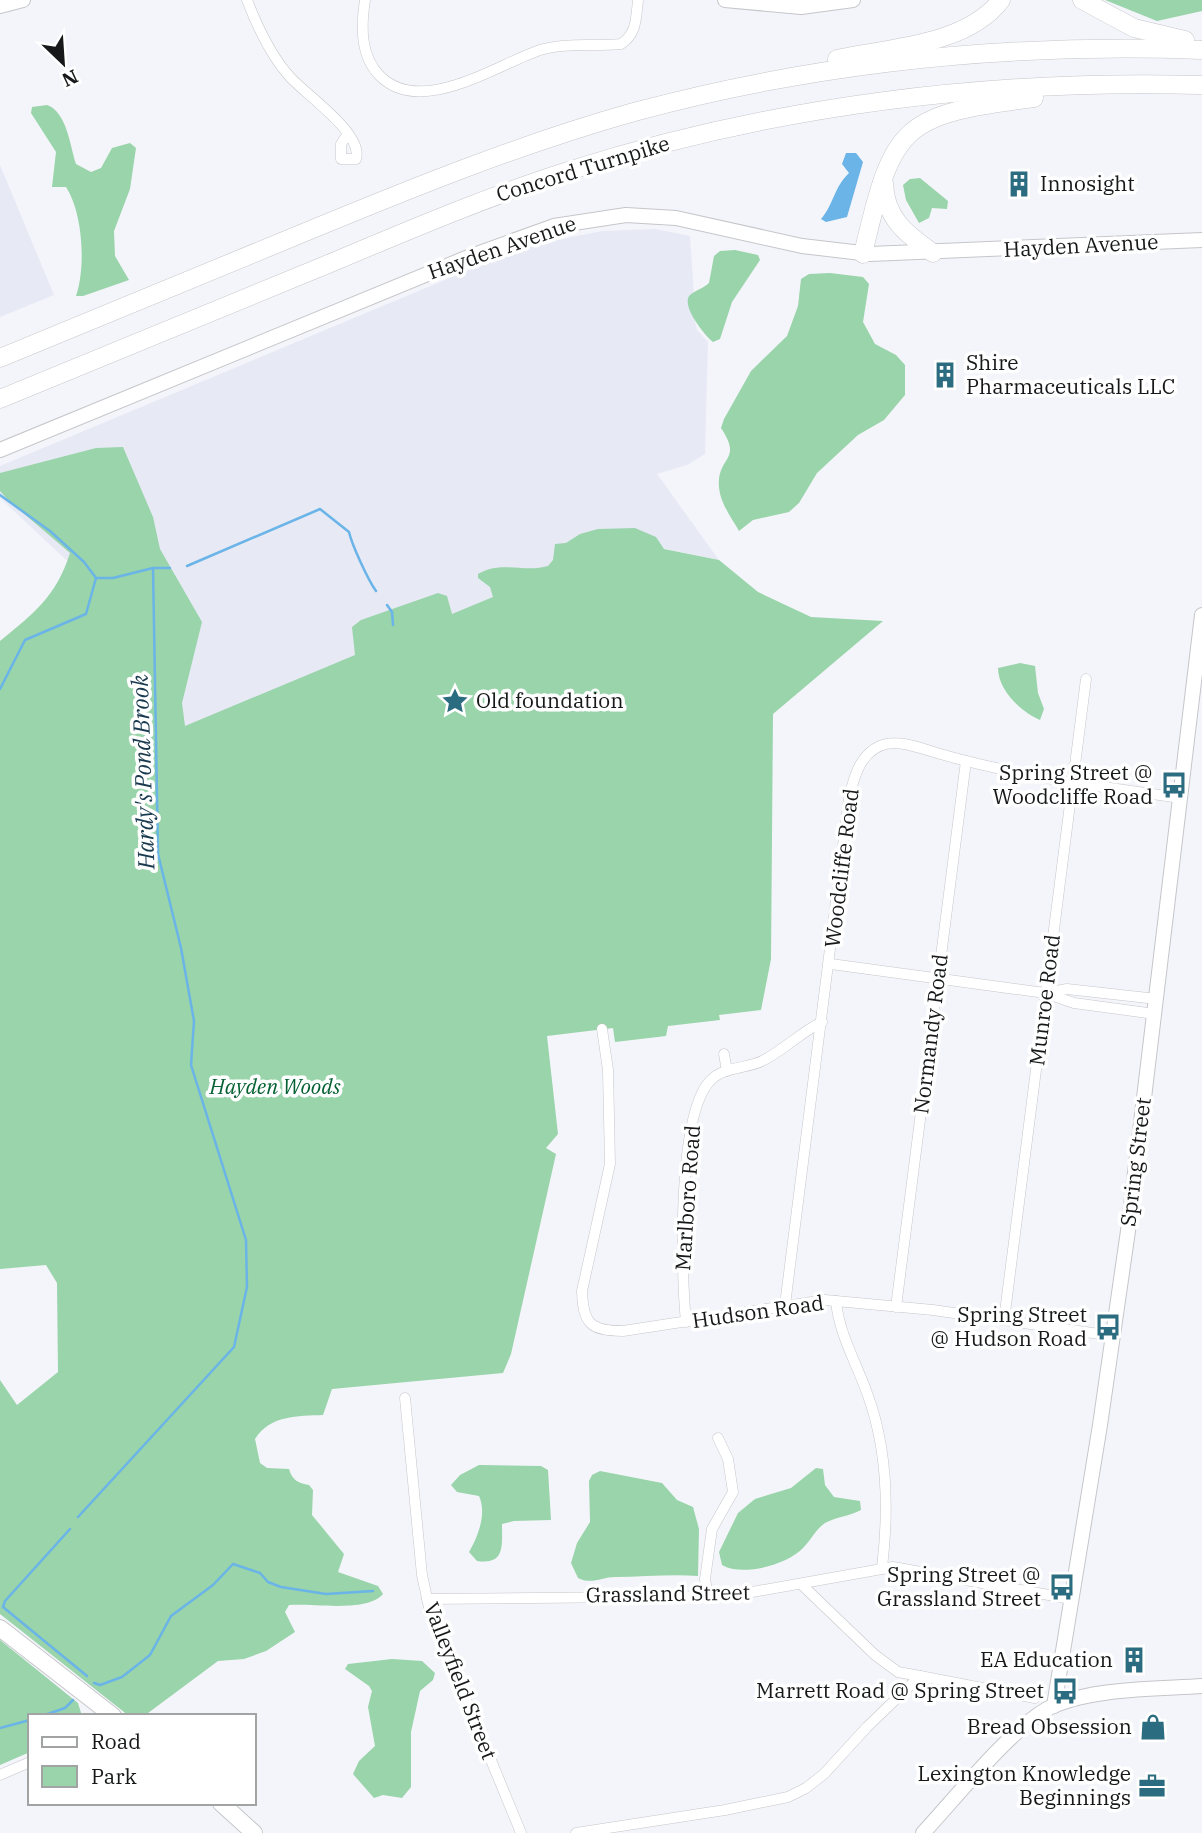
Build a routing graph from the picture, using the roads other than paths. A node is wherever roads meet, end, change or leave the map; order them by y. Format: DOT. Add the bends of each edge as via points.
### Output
graph roads {
  1 [pos="23,0"];
  2 [pos="247,0"];
  3 [pos="365,0"];
  4 [pos="638,0"];
  5 [pos="725,0"];
  6 [pos="853,0"];
  7 [pos="1001,0"];
  8 [pos="1082,0"];
  9 [pos="0,6"];
  10 [pos="1202,43"];
  11 [pos="1202,50"];
  12 [pos="757,84"];
  13 [pos="1096,85"];
  14 [pos="1202,85"];
  15 [pos="347,135"];
  16 [pos="883,176"];
  17 [pos="1202,240"];
  18 [pos="933,253"];
  19 [pos="863,254"];
  20 [pos="0,358"];
  21 [pos="0,399"];
  22 [pos="0,450"];
  23 [pos="1202,615"];
  24 [pos="1086,679"];
  25 [pos="1198,696"];
  26 [pos="966,761"];
  27 [pos="1072,784"];
  28 [pos="1181,798"];
  29 [pos="831,964"];
  30 [pos="938,978"];
  31 [pos="1045,993"];
  32 [pos="1156,1006"];
  33 [pos="822,1022"];
  34 [pos="602,1029"];
  35 [pos="724,1054"];
  36 [pos="727,1071"];
  37 [pos="836,1301"];
  38 [pos="785,1305"];
  39 [pos="896,1307"];
  40 [pos="1004,1320"];
  41 [pos="686,1322"];
  42 [pos="1113,1336"];
  43 [pos="405,1398"];
  44 [pos="718,1438"];
  45 [pos="882,1568"];
  46 [pos="801,1584"];
  47 [pos="708,1596"];
  48 [pos="427,1599"];
  49 [pos="1071,1599"];
  50 [pos="0,1628"];
  51 [pos="920,1676"];
  52 [pos="1202,1686"];
  53 [pos="1035,1698"];
  54 [pos="1054,1706"];
  55 [pos="105,1714"];
  56 [pos="28,1763"];
  57 [pos="0,1775"];
  58 [pos="223,1805"];
  59 [pos="254,1833"];
  60 [pos="521,1833"];
  61 [pos="576,1833"];
  62 [pos="923,1833"];
  1 -- 9 [label="main road"];
  2 -- 15 [label="street" via="289,76"];
  3 -- 4 [label="street" via="362,33 372,66 394,86 419,93 443,89 546,49 621,44 634,28"];
  5 -- 6 [label="main road" via="801,8"];
  7 -- 12 [label="highway" via="980,20 958,32 796,67"];
  8 -- 10 [label="highway" via="1133,28"];
  11 -- 12 [label="highway, Concord Turnpike" via="978,53 872,64"];
  12 -- 20 [label="highway, Concord Turnpike" via="626,115 488,159"];
  13 -- 14 [label="highway, Concord Turnpike"];
  13 -- 16 [label="highway" via="932,118 902,140"];
  13 -- 21 [label="highway, Concord Turnpike" via="973,92 839,107 716,131 614,158 466,208"];
  16 -- 18 [label="highway" via="885,199 894,220"];
  16 -- 19 [label="highway"];
  17 -- 18 [label="main road, Hayden Avenue"];
  18 -- 19 [label="main road, Hayden Avenue"];
  19 -- 22 [label="main road, Hayden Avenue" via="670,217 626,215 569,222 465,258"];
  23 -- 25 [label="main road, Spring Street"];
  24 -- 27 [label="street, Munroe Road"];
  25 -- 28 [label="main road, Spring Street"];
  26 -- 27 [label="street, Woodcliffe Road"];
  26 -- 29 [label="street, Woodcliffe Road" via="889,743 865,756 854,775 849,798"];
  26 -- 30 [label="street, Normandy Road"];
  27 -- 28 [label="street, Woodcliffe Road"];
  27 -- 31 [label="street, Munroe Road"];
  28 -- 32 [label="main road, Spring Street"];
  29 -- 30 [label="street"];
  29 -- 33 [label="street, Woodcliffe Road"];
  30 -- 31 [label="street"];
  30 -- 39 [label="street, Normandy Road"];
  31 -- 32 [label="street" via="1068,989"];
  31 -- 40 [label="street, Munroe Road"];
  32 -- 42 [label="main road, Spring Street"];
  33 -- 36 [label="street, Marlboro Road" via="764,1060"];
  33 -- 38 [label="street, Woodcliffe Road"];
  34 -- 41 [label="street, Hudson Road" via="608,1070 610,1164 582,1290 583,1311 590,1325 611,1331"];
  35 -- 36 [label="street"];
  36 -- 41 [label="street, Marlboro Road" via="710,1080 691,1121 682,1271"];
  37 -- 38 [label="street, Hudson Road"];
  37 -- 39 [label="street, Hudson Road"];
  37 -- 45 [label="street" via="838,1319 877,1429 887,1489"];
  38 -- 41 [label="street, Hudson Road"];
  39 -- 40 [label="street, Hudson Road"];
  40 -- 42 [label="street, Hudson Road"];
  42 -- 49 [label="main road, Spring Street"];
  43 -- 48 [label="street, Valleyfield Street"];
  44 -- 47 [label="street" via="729,1459 733,1492 712,1529 705,1579"];
  45 -- 46 [label="street, Grassland Street"];
  45 -- 49 [label="street, Grassland Street" via="916,1569"];
  46 -- 47 [label="street, Grassland Street"];
  46 -- 51 [label="street" via="875,1655 898,1672"];
  47 -- 48 [label="street, Grassland Street"];
  48 -- 60 [label="street, Valleyfield Street"];
  49 -- 54 [label="main road, Spring Street"];
  50 -- 55 [label="main road"];
  51 -- 53 [label="street"];
  51 -- 61 [label="street" via="824,1774 788,1797"];
  52 -- 54 [label="main road" via="1078,1698"];
  54 -- 62 [label="main road" via="1014,1736"];
  56 -- 57 [label="street"];
  58 -- 59 [label="main road"];
}
